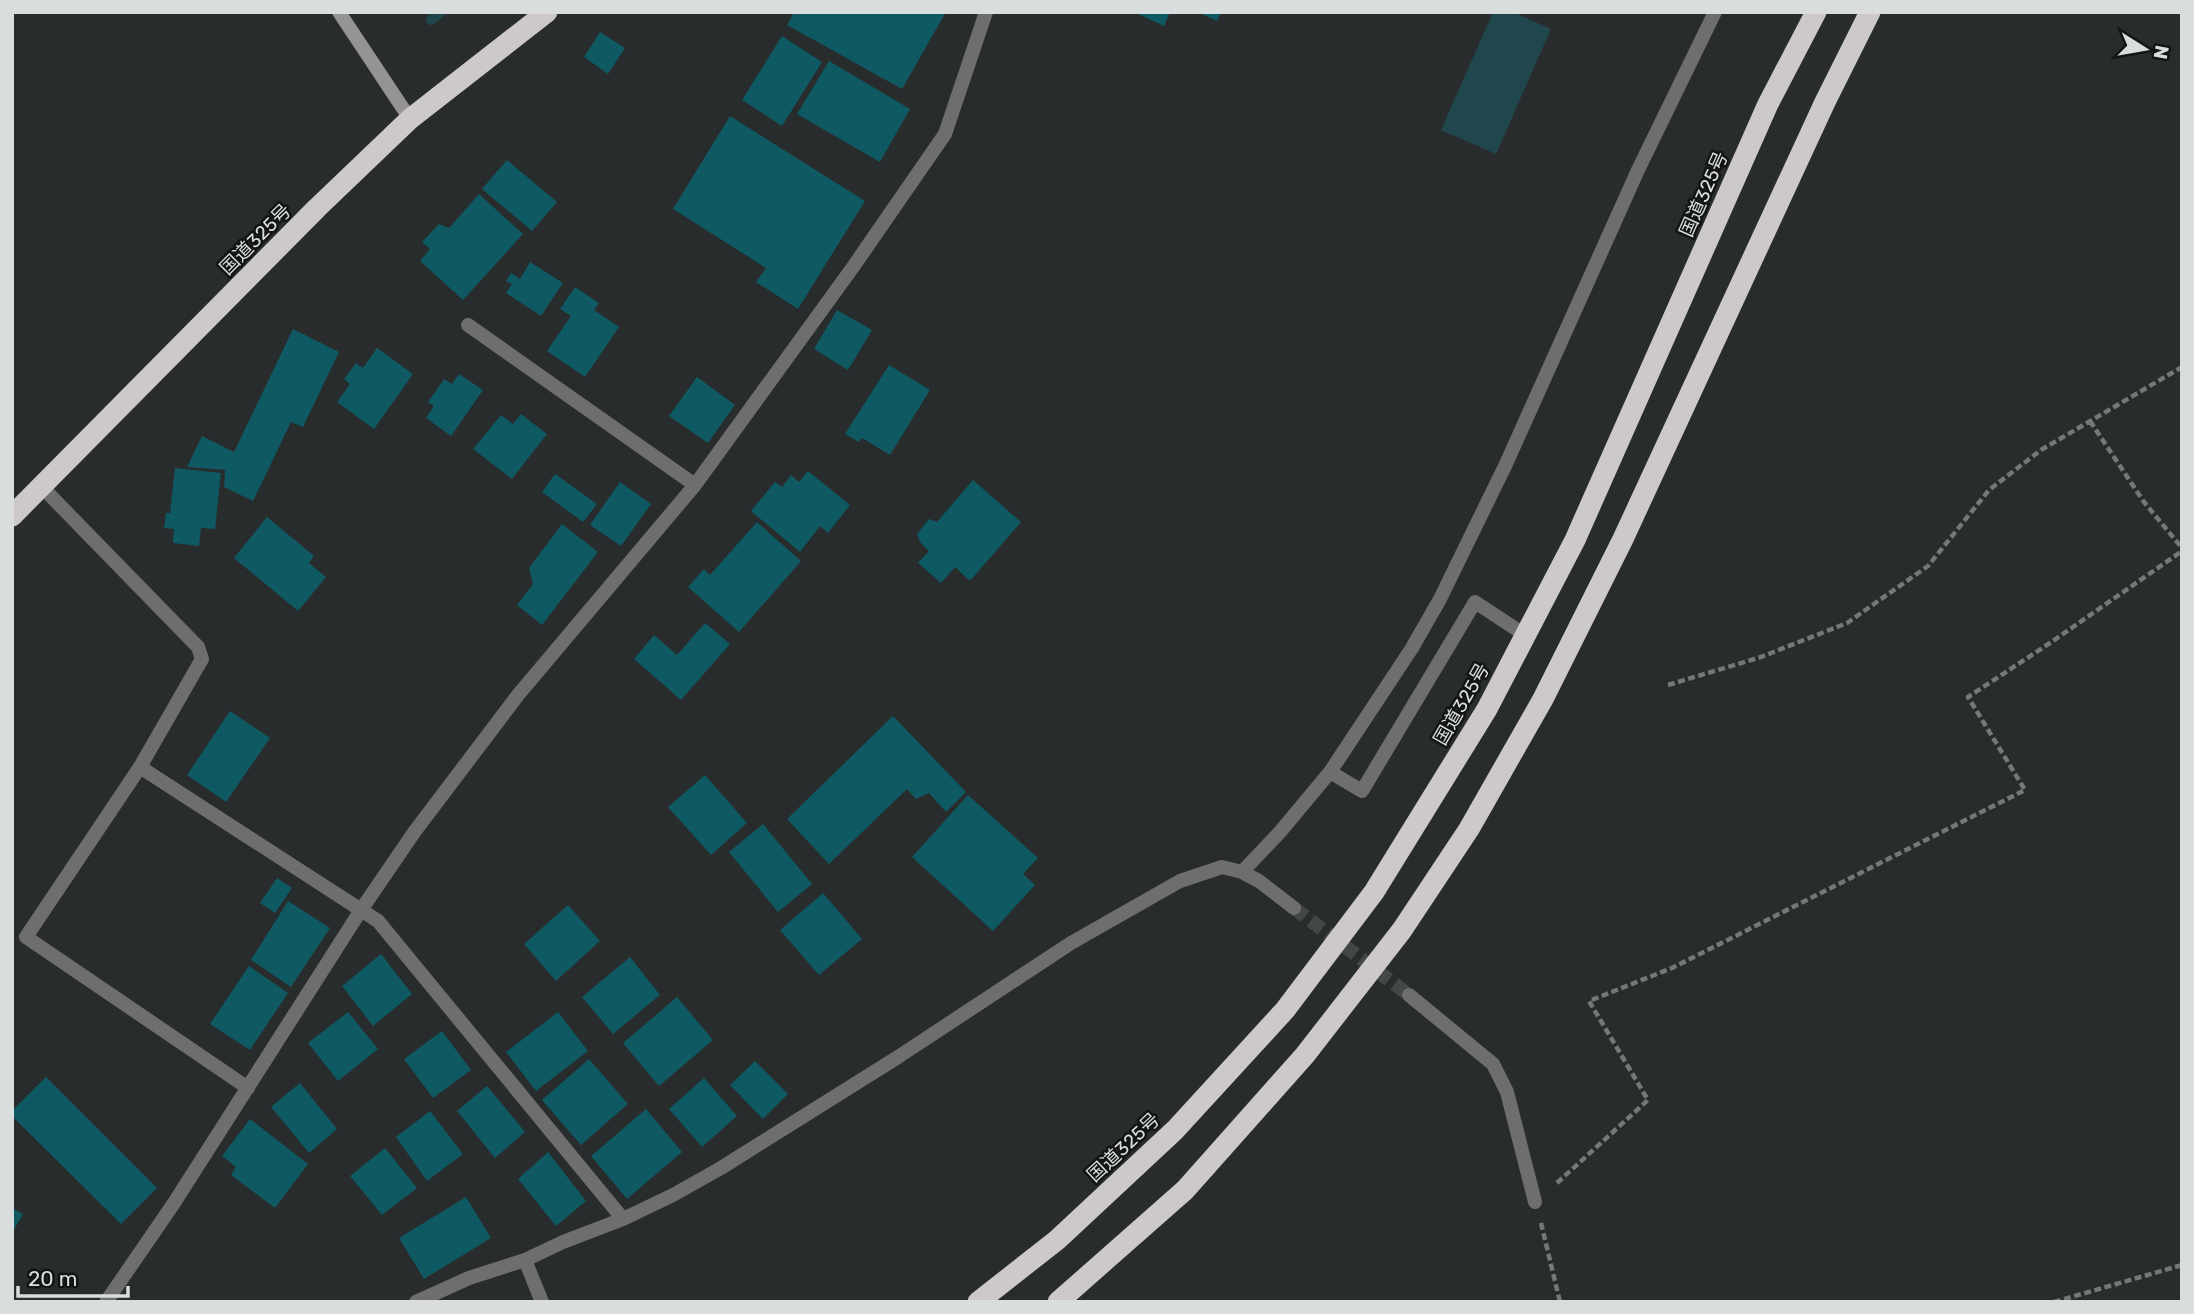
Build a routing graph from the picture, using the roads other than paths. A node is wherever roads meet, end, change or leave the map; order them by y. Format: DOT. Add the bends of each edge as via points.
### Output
graph roads {
  1 [pos="339,12"];
  2 [pos="547,12"];
  3 [pos="986,12"];
  4 [pos="1715,12"];
  5 [pos="1816,12"];
  6 [pos="1870,12"];
  7 [pos="410,119"];
  8 [pos="468,324"];
  9 [pos="695,485"];
  10 [pos="42,487"];
  11 [pos="12,516"];
  12 [pos="1525,635"];
  13 [pos="140,767"];
  14 [pos="1330,772"];
  15 [pos="1242,872"];
  16 [pos="1294,908"];
  17 [pos="361,910"];
  18 [pos="1409,995"];
  19 [pos="248,1088"];
  20 [pos="1535,1202"];
  21 [pos="623,1219"];
  22 [pos="525,1259"];
  23 [pos="106,1302"];
  24 [pos="416,1302"];
  25 [pos="542,1302"];
  26 [pos="978,1302"];
  27 [pos="1058,1302"];
  1 -- 7 [label="main road"];
  2 -- 7 [label="highway, 国道325号"];
  3 -- 9 [label="street" via="945,134"];
  4 -- 14 [label="street" via="1440,599"];
  5 -- 12 [label="highway, 国道325号" via="1768,104 1575,540"];
  6 -- 27 [label="highway" via="1623,539 1542,699 1469,829 1402,930 1305,1055 1185,1190"];
  7 -- 10 [label="highway, 国道325号"];
  8 -- 9 [label="street"];
  9 -- 17 [label="street" via="518,695"];
  10 -- 11 [label="highway, 国道325号"];
  10 -- 13 [label="street" via="198,648 202,659"];
  12 -- 14 [label="street" via="1475,602 1362,791"];
  12 -- 26 [label="highway, 国道325号" via="1487,709 1374,892 1285,1010 1175,1130 1056,1240"];
  13 -- 17 [label="street"];
  13 -- 19 [label="street" via="26,937"];
  14 -- 15 [label="street"];
  15 -- 16 [label="street"];
  15 -- 21 [label="street" via="1222,867 1180,881 1071,943 721,1168"];
  17 -- 19 [label="street"];
  17 -- 21 [label="street" via="378,921"];
  18 -- 20 [label="street" via="1493,1064 1507,1092"];
  19 -- 23 [label="street"];
  21 -- 22 [label="street"];
  22 -- 24 [label="street"];
  22 -- 25 [label="street"];
}
